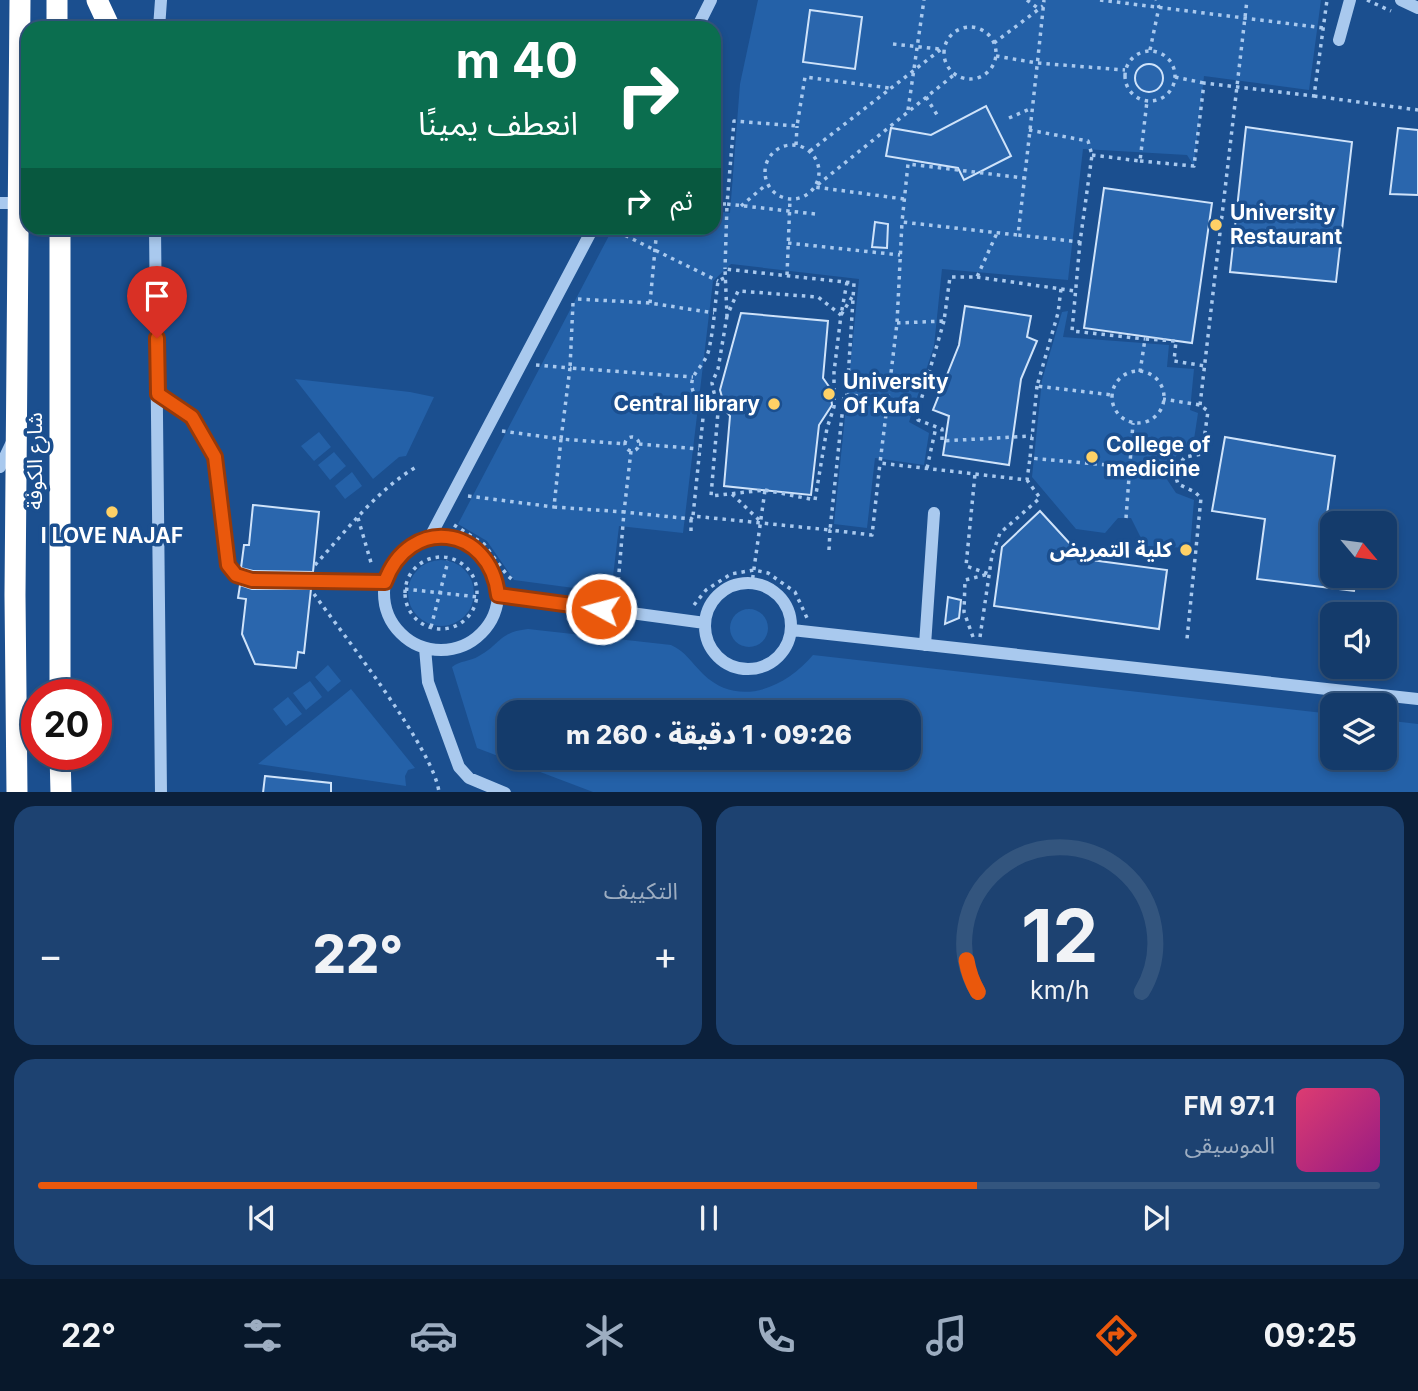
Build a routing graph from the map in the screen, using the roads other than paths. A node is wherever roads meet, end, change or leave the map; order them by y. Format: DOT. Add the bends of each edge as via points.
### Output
graph roads {
  1 [pos="20,0"];
  2 [pos="57,0"];
  3 [pos="97,0"];
  4 [pos="161,0"];
  5 [pos="711,0"];
  6 [pos="1350,0"];
  7 [pos="1401,0"];
  8 [pos="1418,8"];
  9 [pos="57,21"];
  10 [pos="107,21"];
  11 [pos="160,21"];
  12 [pos="700,21"];
  13 [pos="1339,40"];
  14 [pos="9,203"];
  15 [pos="60,235"];
  16 [pos="155,235"];
  17 [pos="589,235"];
  18 [pos="158,394"];
  19 [pos="16,432"];
  20 [pos="0,467"];
  21 [pos="933,513"];
  22 [pos="430,537"];
  23 [pos="0,578"];
  24 [pos="381,581"];
  25 [pos="15,595"];
  26 [pos="498,595"];
  27 [pos="705,623"];
  28 [pos="792,630"];
  29 [pos="925,645"];
  30 [pos="425,648"];
  31 [pos="60,679"];
  32 [pos="1418,699"];
  33 [pos="60,770"];
  34 [pos="17,792"];
  35 [pos="61,792"];
  36 [pos="161,792"];
  37 [pos="503,792"];
  1 -- 14 [label="highway, شارع الكوفة"];
  2 -- 9 [label="highway"];
  3 -- 10 [label="highway"];
  4 -- 11 [label="street"];
  5 -- 12 [label="street"];
  6 -- 13 [label="street"];
  7 -- 8 [label="street"];
  14 -- 19 [label="highway, شارع الكوفة"];
  15 -- 31 [label="highway, شارع الكوفة"];
  16 -- 18 [label="street"];
  17 -- 22 [label="street"];
  18 -- 24 [label="street" via="192,417 215,457 228,565 236,575 252,580"];
  18 -- 36 [label="street"];
  19 -- 20 [label="street"];
  19 -- 25 [label="highway, شارع الكوفة"];
  21 -- 29 [label="street"];
  22 -- 24 [label="street" via="401,553"];
  22 -- 26 [label="street" via="447,537 478,550 496,578"];
  23 -- 25 [label="street"];
  24 -- 30 [label="street" via="388,615 397,630"];
  25 -- 34 [label="highway, شارع الكوفة"];
  26 -- 27 [label="street"];
  26 -- 30 [label="street" via="490,620 474,639 450,649"];
  27 -- 28 [label="street" via="712,652 737,669 752,670 773,662 788,645"];
  27 -- 28 [label="street" via="715,598 753,576 777,593 791,617"];
  28 -- 29 [label="street"];
  29 -- 32 [label="street"];
  30 -- 37 [label="street" via="428,682 459,767 470,778"];
  33 -- 35 [label="highway"];
}
